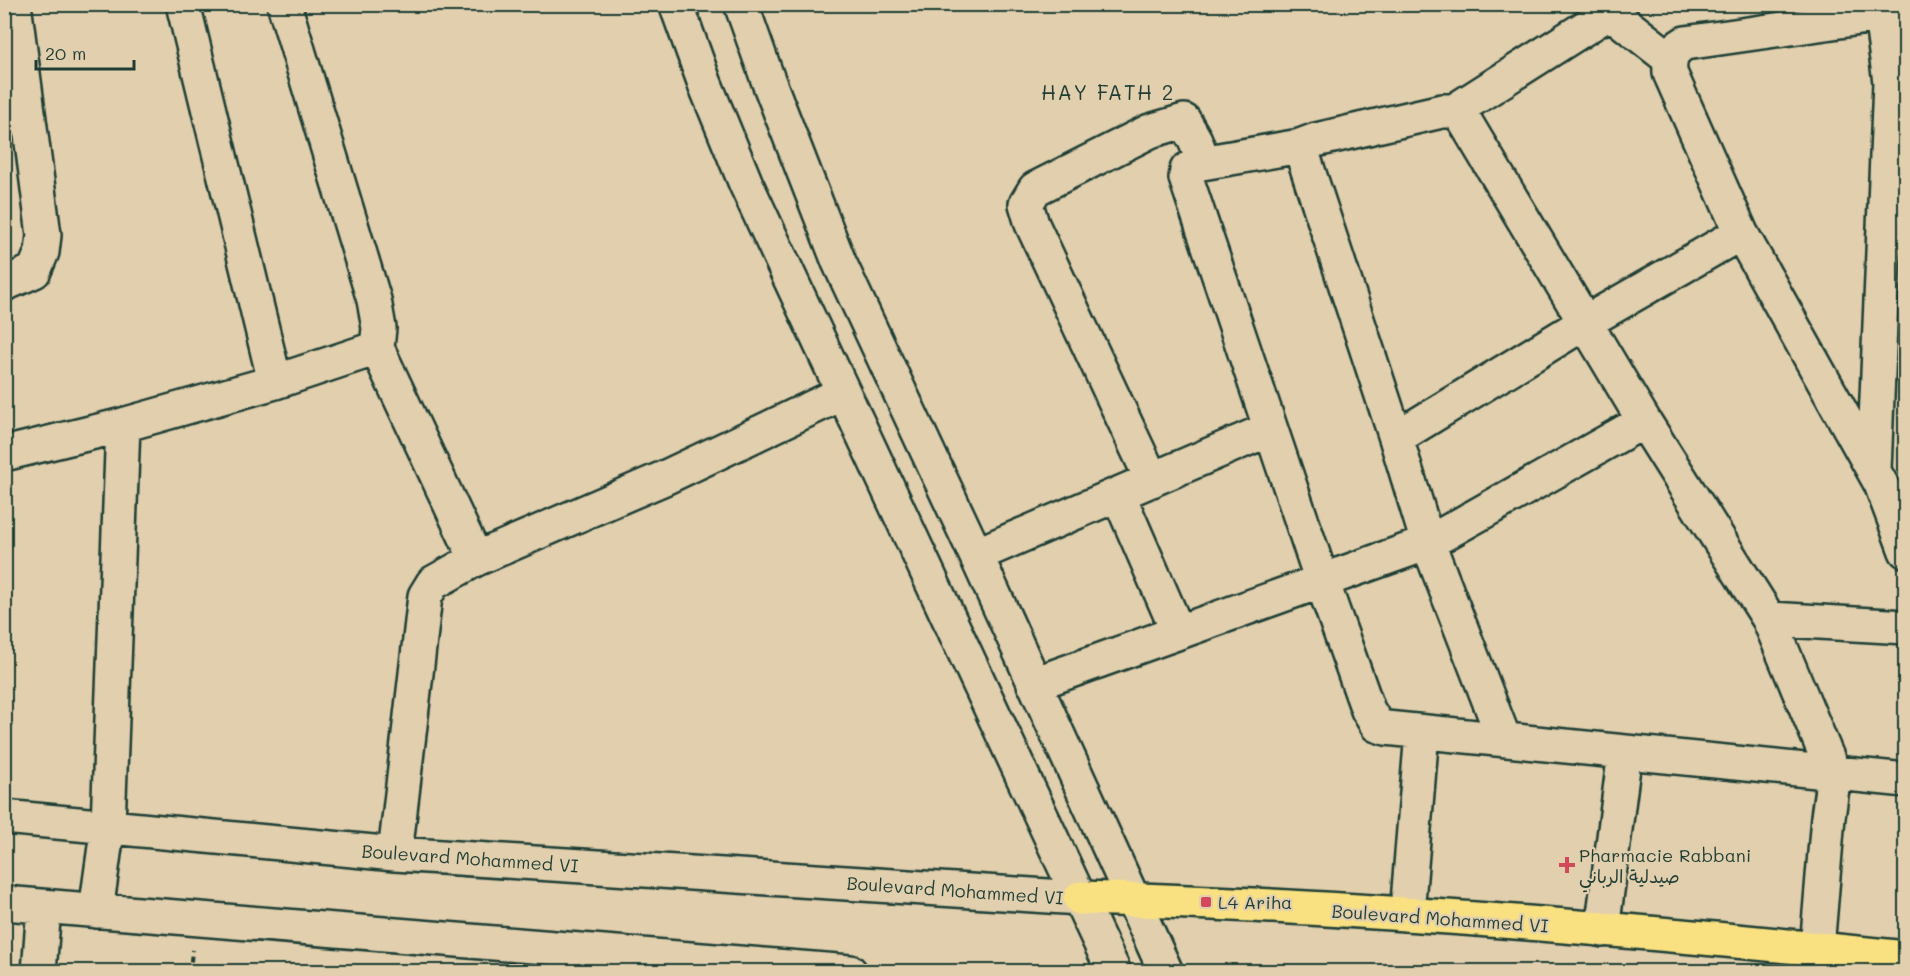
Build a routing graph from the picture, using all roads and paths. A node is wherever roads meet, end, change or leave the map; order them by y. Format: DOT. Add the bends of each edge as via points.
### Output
graph roads {
  1 [pos="14,4"];
  2 [pos="183,4"];
  3 [pos="284,4"];
  4 [pos="741,4"];
  5 [pos="679,5"];
  6 [pos="1609,8"];
  7 [pos="1893,13"];
  8 [pos="1670,59"];
  9 [pos="1454,111"];
  10 [pos="1300,146"];
  11 [pos="1196,164"];
  12 [pos="1741,233"];
  13 [pos="4,284"];
  14 [pos="1586,322"];
  15 [pos="377,348"];
  16 [pos="275,382"];
  17 [pos="843,393"];
  18 [pos="1644,421"];
  19 [pos="123,425"];
  20 [pos="1270,429"];
  21 [pos="1396,438"];
  22 [pos="4,454"];
  23 [pos="1152,480"];
  24 [pos="1887,480"];
  25 [pos="1118,494"];
  26 [pos="1428,543"];
  27 [pos="1905,551"];
  28 [pos="976,555"];
  29 [pos="476,559"];
  30 [pos="1322,581"];
  31 [pos="1769,619"];
  32 [pos="1905,627"];
  33 [pos="1178,632"];
  34 [pos="1034,684"];
  35 [pos="1422,732"];
  36 [pos="1504,739"];
  37 [pos="1625,752"];
  38 [pos="1834,774"];
  39 [pos="1905,780"];
  40 [pos="4,817"];
  41 [pos="108,825"];
  42 [pos="395,854"];
  43 [pos="1080,898"];
  44 [pos="1134,900"];
  45 [pos="4,903"];
  46 [pos="44,907"];
  47 [pos="96,911"];
  48 [pos="1407,914"];
  49 [pos="1602,930"];
  50 [pos="1817,948"];
  51 [pos="1905,958"];
  52 [pos="39,972"];
  53 [pos="850,972"];
  54 [pos="1114,972"];
  55 [pos="1166,972"];
  1 -- 13 [label="street" via="44,235 34,271"];
  2 -- 16 [label="street"];
  3 -- 15 [label="street" via="374,300 379,328"];
  4 -- 28 [label="street" via="839,262"];
  5 -- 17 [label="street" via="705,84 746,184"];
  6 -- 8 [label="street"];
  6 -- 9 [label="street"];
  7 -- 8 [label="street" via="1685,43 1675,48"];
  7 -- 24 [label="street"];
  8 -- 12 [label="street" via="1670,73"];
  9 -- 10 [label="street"];
  9 -- 14 [label="street" via="1463,117"];
  10 -- 11 [label="street"];
  10 -- 21 [label="street"];
  11 -- 20 [label="street" via="1187,170 1186,178"];
  11 -- 23 [label="street" via="1200,153 1184,121 1150,131 1035,189 1026,204"];
  12 -- 14 [label="street"];
  12 -- 24 [label="street"];
  14 -- 18 [label="street"];
  14 -- 21 [label="street"];
  15 -- 16 [label="street"];
  15 -- 29 [label="street"];
  16 -- 19 [label="street"];
  17 -- 29 [label="street" via="664,478"];
  17 -- 43 [label="street"];
  18 -- 26 [label="street"];
  18 -- 31 [label="street"];
  19 -- 22 [label="street"];
  19 -- 41 [label="street"];
  20 -- 23 [label="street"];
  20 -- 30 [label="street"];
  21 -- 26 [label="street"];
  23 -- 25 [label="street"];
  24 -- 27 [label="street"];
  25 -- 28 [label="street"];
  25 -- 33 [label="street"];
  26 -- 30 [label="street"];
  26 -- 36 [label="street"];
  28 -- 34 [label="street"];
  29 -- 42 [label="street" via="433,583 424,596"];
  30 -- 33 [label="street"];
  30 -- 35 [label="street" via="1368,710 1377,725"];
  31 -- 32 [label="street"];
  31 -- 38 [label="street"];
  33 -- 34 [label="street"];
  34 -- 44 [label="street"];
  35 -- 36 [label="street"];
  35 -- 48 [label="street"];
  36 -- 37 [label="street"];
  37 -- 38 [label="street"];
  37 -- 49 [label="street"];
  38 -- 39 [label="street"];
  38 -- 50 [label="street"];
  40 -- 41 [label="street, Boulevard Mohammed VI"];
  41 -- 42 [label="street, Boulevard Mohammed VI"];
  41 -- 47 [label="street"];
  42 -- 43 [label="street, Boulevard Mohammed VI"];
  43 -- 44 [label="main road, Boulevard Mohammed VI"];
  43 -- 54 [label="street"];
  44 -- 48 [label="main road, Boulevard Mohammed VI"];
  44 -- 55 [label="street"];
  45 -- 46 [label="street"];
  46 -- 47 [label="street"];
  46 -- 52 [label="street"];
  47 -- 53 [label="street"];
  48 -- 49 [label="main road, Boulevard Mohammed VI"];
  49 -- 50 [label="main road, Boulevard Mohammed VI"];
  50 -- 51 [label="main road, Boulevard Mohammed VI"];
}
